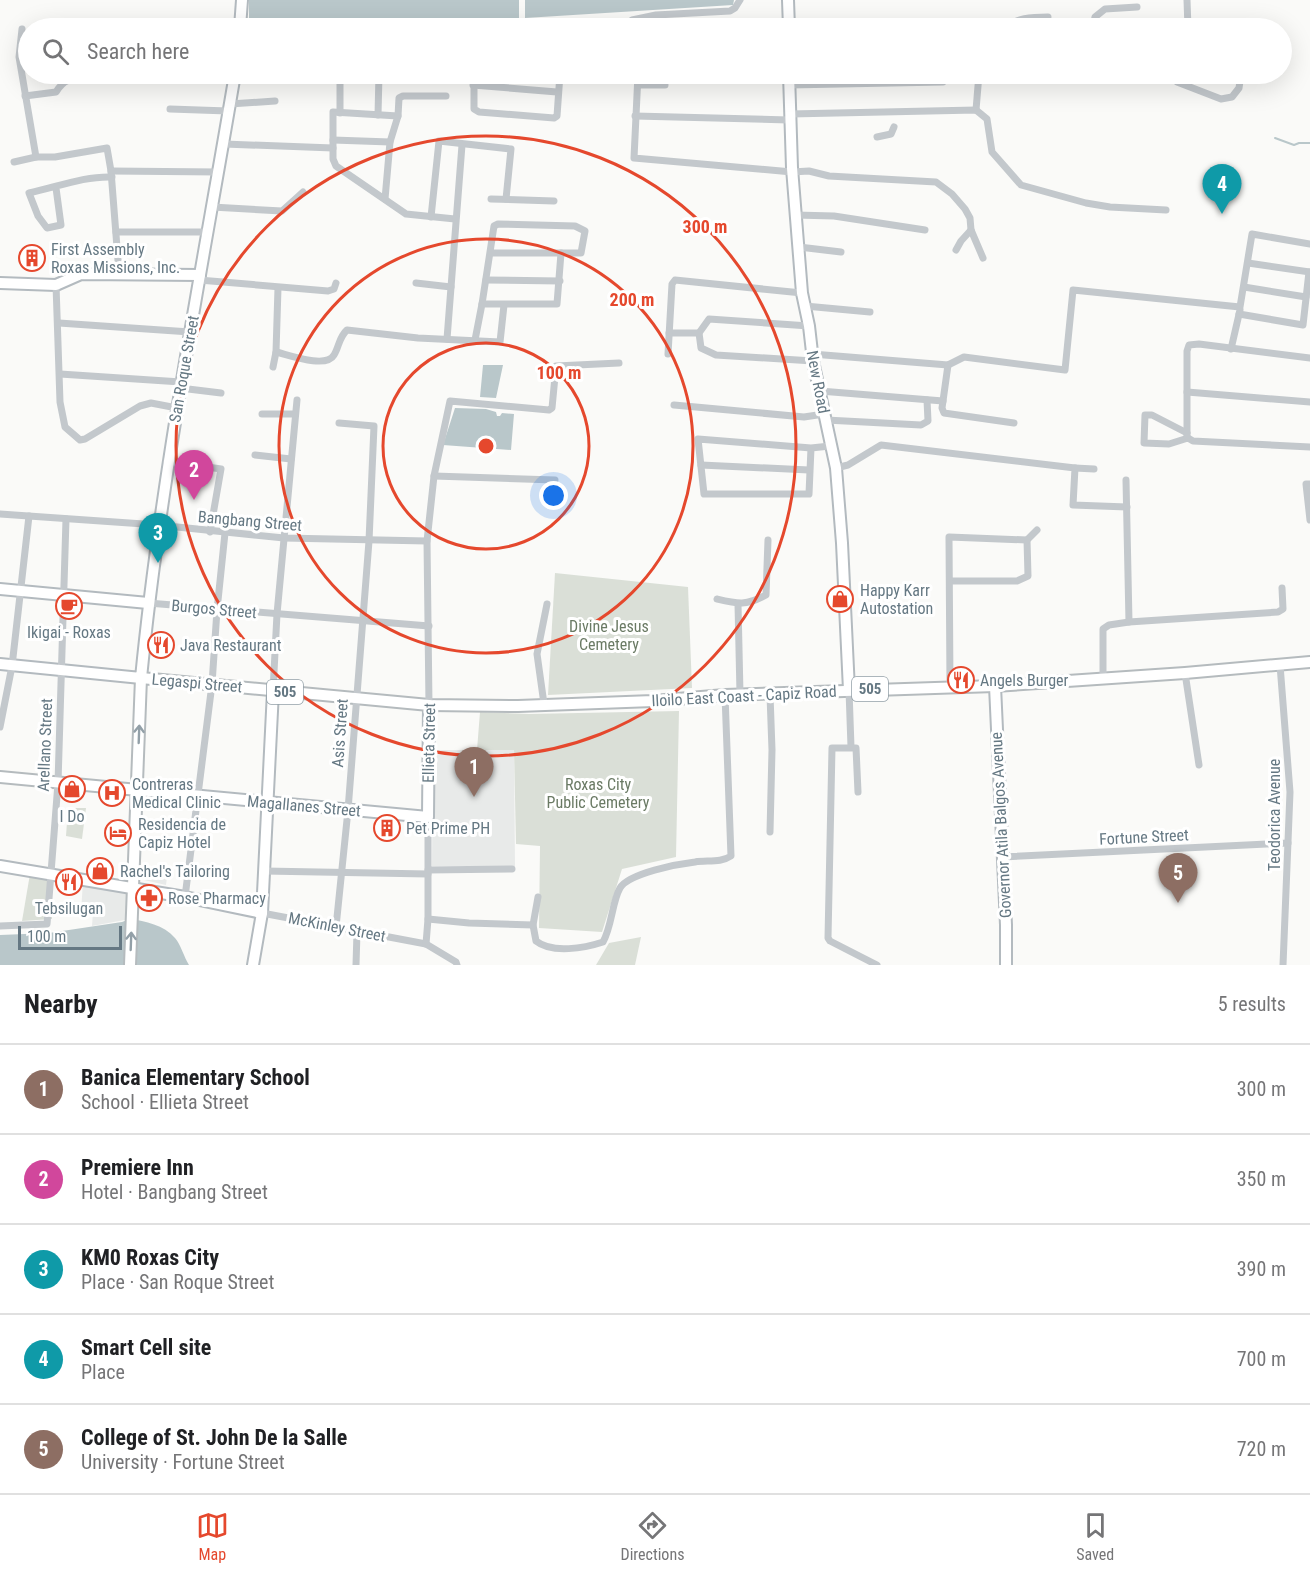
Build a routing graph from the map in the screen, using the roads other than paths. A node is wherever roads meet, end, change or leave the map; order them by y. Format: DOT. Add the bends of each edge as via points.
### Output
graph roads {
  1 [pos="242,0"];
  2 [pos="740,0"];
  3 [pos="788,0"];
  4 [pos="1187,0"];
  5 [pos="1137,7"];
  6 [pos="1048,17"];
  7 [pos="241,18"];
  8 [pos="642,18"];
  9 [pos="789,18"];
  10 [pos="1025,18"];
  11 [pos="1095,18"];
  12 [pos="1188,18"];
  13 [pos="23,84"];
  14 [pos="60,84"];
  15 [pos="233,84"];
  16 [pos="340,84"];
  17 [pos="379,84"];
  18 [pos="558,84"];
  19 [pos="828,84"];
  20 [pos="978,84"];
  21 [pos="1182,84"];
  22 [pos="1240,84"];
  23 [pos="473,85"];
  24 [pos="638,85"];
  25 [pos="665,85"];
  26 [pos="789,85"];
  27 [pos="557,92"];
  28 [pos="25,96"];
  29 [pos="446,96"];
  30 [pos="276,101"];
  31 [pos="229,108"];
  32 [pos="170,109"];
  33 [pos="976,110"];
  34 [pos="340,113"];
  35 [pos="890,113"];
  36 [pos="378,115"];
  37 [pos="398,116"];
  38 [pos="635,116"];
  39 [pos="789,117"];
  40 [pos="877,137"];
  41 [pos="390,142"];
  42 [pos="224,144"];
  43 [pos="333,144"];
  44 [pos="462,145"];
  45 [pos="36,158"];
  46 [pos="14,162"];
  47 [pos="218,172"];
  48 [pos="792,172"];
  49 [pos="112,174"];
  50 [pos="56,188"];
  51 [pos="303,192"];
  52 [pos="385,199"];
  53 [pos="506,199"];
  54 [pos="491,200"];
  55 [pos="554,201"];
  56 [pos="212,207"];
  57 [pos="1166,210"];
  58 [pos="795,215"];
  59 [pos="430,217"];
  60 [pos="454,219"];
  61 [pos="925,230"];
  62 [pos="971,230"];
  63 [pos="116,232"];
  64 [pos="207,232"];
  65 [pos="1310,244"];
  66 [pos="799,247"];
  67 [pos="956,250"];
  68 [pos="841,252"];
  69 [pos="490,253"];
  70 [pos="561,253"];
  71 [pos="983,258"];
  72 [pos="1248,263"];
  73 [pos="1310,272"];
  74 [pos="119,273"];
  75 [pos="200,278"];
  76 [pos="486,280"];
  77 [pos="560,281"];
  78 [pos="0,283"];
  79 [pos="416,283"];
  80 [pos="336,284"];
  81 [pos="56,285"];
  82 [pos="451,286"];
  83 [pos="1244,287"];
  84 [pos="278,288"];
  85 [pos="0,291"];
  86 [pos="802,293"];
  87 [pos="1306,297"];
  88 [pos="482,304"];
  89 [pos="504,305"];
  90 [pos="805,306"];
  91 [pos="1240,311"];
  92 [pos="870,312"];
  93 [pos="58,323"];
  94 [pos="809,326"];
  95 [pos="190,332"];
  96 [pos="669,333"];
  97 [pos="699,333"];
  98 [pos="447,339"];
  99 [pos="475,340"];
  100 [pos="1231,349"];
  101 [pos="276,351"];
  102 [pos="668,354"];
  103 [pos="812,358"];
  104 [pos="1310,358"];
  105 [pos="619,363"];
  106 [pos="948,365"];
  107 [pos="273,367"];
  108 [pos="60,374"];
  109 [pos="181,385"];
  110 [pos="820,391"];
  111 [pos="1187,392"];
  112 [pos="220,393"];
  113 [pos="297,400"];
  114 [pos="927,400"];
  115 [pos="943,401"];
  116 [pos="1310,402"];
  117 [pos="674,405"];
  118 [pos="177,408"];
  119 [pos="262,414"];
  120 [pos="295,414"];
  121 [pos="825,417"];
  122 [pos="339,423"];
  123 [pos="1014,423"];
  124 [pos="1187,436"];
  125 [pos="830,446"];
  126 [pos="1310,447"];
  127 [pos="811,448"];
  128 [pos="255,455"];
  129 [pos="291,459"];
  130 [pos="167,461"];
  131 [pos="701,465"];
  132 [pos="836,468"];
  133 [pos="1075,468"];
  134 [pos="1094,469"];
  135 [pos="809,470"];
  136 [pos="434,476"];
  137 [pos="555,480"];
  138 [pos="1126,480"];
  139 [pos="1310,484"];
  140 [pos="1126,507"];
  141 [pos="0,514"];
  142 [pos="29,516"];
  143 [pos="66,519"];
  144 [pos="1310,520"];
  145 [pos="158,525"];
  146 [pos="1037,530"];
  147 [pos="210,532"];
  148 [pos="225,533"];
  149 [pos="284,538"];
  150 [pos="768,540"];
  151 [pos="1027,540"];
  152 [pos="369,541"];
  153 [pos="426,541"];
  154 [pos="950,581"];
  155 [pos="1282,588"];
  156 [pos="0,589"];
  157 [pos="21,591"];
  158 [pos="65,596"];
  159 [pos="717,599"];
  160 [pos="148,603"];
  161 [pos="547,604"];
  162 [pos="738,604"];
  163 [pos="217,610"];
  164 [pos="277,614"];
  165 [pos="362,620"];
  166 [pos="1129,622"];
  167 [pos="429,626"];
  168 [pos="1310,662"];
  169 [pos="0,664"];
  170 [pos="1280,665"];
  171 [pos="12,666"];
  172 [pos="62,672"];
  173 [pos="1185,673"];
  174 [pos="141,678"];
  175 [pos="1103,679"];
  176 [pos="212,684"];
  177 [pos="950,686"];
  178 [pos="995,686"];
  179 [pos="849,690"];
  180 [pos="273,691"];
  181 [pos="740,694"];
  182 [pos="725,695"];
  183 [pos="770,695"];
  184 [pos="356,698"];
  185 [pos="544,704"];
  186 [pos="429,705"];
  187 [pos="0,728"];
  188 [pos="851,747"];
  189 [pos="1199,765"];
  190 [pos="0,777"];
  191 [pos="58,783"];
  192 [pos="138,790"];
  193 [pos="858,792"];
  194 [pos="197,797"];
  195 [pos="267,803"];
  196 [pos="348,810"];
  197 [pos="428,817"];
  198 [pos="770,832"];
  199 [pos="1288,843"];
  200 [pos="1002,857"];
  201 [pos="0,866"];
  202 [pos="512,869"];
  203 [pos="264,871"];
  204 [pos="341,872"];
  205 [pos="428,872"];
  206 [pos="50,874"];
  207 [pos="133,889"];
  208 [pos="185,897"];
  209 [pos="538,897"];
  210 [pos="262,913"];
  211 [pos="428,919"];
  212 [pos="533,925"];
  213 [pos="0,927"];
  214 [pos="336,927"];
  215 [pos="357,932"];
  216 [pos="426,944"];
  217 [pos="130,965"];
  218 [pos="253,965"];
  219 [pos="356,965"];
  220 [pos="457,965"];
  221 [pos="877,965"];
  222 [pos="1006,965"];
  223 [pos="1283,965"];
  1 -- 7 [label="main road"];
  2 -- 8 [label="street" via="730,10"];
  3 -- 9 [label="main road"];
  4 -- 12 [label="street"];
  5 -- 11 [label="street" via="1105,9"];
  6 -- 10 [label="street"];
  13 -- 28 [label="street"];
  14 -- 28 [label="street" via="56,92"];
  15 -- 31 [label="main road, San Roque Street"];
  16 -- 34 [label="street"];
  17 -- 36 [label="street"];
  18 -- 27 [label="street"];
  19 -- 26 [label="street"];
  20 -- 33 [label="street"];
  21 -- 22 [label="street" via="1221,99 1232,97"];
  23 -- 27 [label="street"];
  23 -- 27 [label="street" via="474,109 479,112 554,118"];
  24 -- 25 [label="street"];
  24 -- 38 [label="street"];
  26 -- 39 [label="main road, New Road"];
  28 -- 45 [label="street"];
  29 -- 37 [label="street" via="403,96 399,98"];
  30 -- 31 [label="street"];
  31 -- 32 [label="street"];
  31 -- 42 [label="main road, San Roque Street"];
  33 -- 35 [label="street"];
  33 -- 57 [label="street" via="987,119 992,152 1021,185 1086,203"];
  34 -- 36 [label="street"];
  34 -- 43 [label="street" via="333,112"];
  35 -- 39 [label="street"];
  35 -- 40 [label="street" via="896,129"];
  36 -- 37 [label="street"];
  37 -- 41 [label="street"];
  38 -- 39 [label="street"];
  38 -- 48 [label="street" via="634,158"];
  39 -- 48 [label="main road, New Road"];
  41 -- 43 [label="street"];
  41 -- 52 [label="street"];
  42 -- 43 [label="street"];
  42 -- 47 [label="main road, San Roque Street"];
  43 -- 52 [label="street" via="336,166"];
  44 -- 53 [label="street" via="512,149"];
  44 -- 59 [label="street" via="440,141"];
  44 -- 60 [label="street"];
  45 -- 46 [label="street"];
  45 -- 49 [label="street" via="107,148"];
  47 -- 49 [label="street"];
  47 -- 56 [label="main road, San Roque Street"];
  48 -- 58 [label="main road, New Road"];
  48 -- 62 [label="street" via="936,182 965,208"];
  49 -- 50 [label="street"];
  49 -- 63 [label="street"];
  50 -- 50 [label="street" via="61,225 46,228 29,193"];
  51 -- 56 [label="street" via="282,211"];
  52 -- 59 [label="street" via="406,214"];
  53 -- 54 [label="street"];
  53 -- 55 [label="street"];
  56 -- 64 [label="main road, San Roque Street"];
  58 -- 61 [label="street" via="834,216"];
  58 -- 66 [label="main road, New Road"];
  59 -- 60 [label="street"];
  60 -- 82 [label="street"];
  62 -- 67 [label="street"];
  62 -- 71 [label="street"];
  63 -- 64 [label="street"];
  63 -- 74 [label="street"];
  64 -- 75 [label="main road, San Roque Street"];
  65 -- 72 [label="street" via="1252,234"];
  66 -- 68 [label="street"];
  66 -- 86 [label="main road, New Road"];
  69 -- 70 [label="street"];
  69 -- 70 [label="street" via="494,226 498,224 584,229 581,253"];
  69 -- 76 [label="street"];
  70 -- 77 [label="street"];
  72 -- 73 [label="street"];
  72 -- 83 [label="street"];
  73 -- 87 [label="street"];
  74 -- 75 [label="main road"];
  74 -- 81 [label="main road" via="81,274"];
  75 -- 84 [label="street"];
  75 -- 95 [label="main road, San Roque Street"];
  76 -- 77 [label="street"];
  76 -- 88 [label="street"];
  77 -- 89 [label="street" via="555,305"];
  78 -- 81 [label="main road"];
  78 -- 85 [label="street"];
  79 -- 82 [label="street"];
  80 -- 84 [label="street" via="328,291"];
  81 -- 93 [label="street"];
  82 -- 98 [label="street"];
  83 -- 87 [label="street"];
  83 -- 91 [label="street"];
  84 -- 101 [label="street"];
  86 -- 90 [label="main road, New Road"];
  86 -- 96 [label="street" via="675,280"];
  87 -- 91 [label="street" via="1303,325"];
  88 -- 89 [label="street"];
  88 -- 99 [label="street"];
  89 -- 99 [label="street" via="500,342"];
  90 -- 92 [label="street"];
  90 -- 94 [label="main road, New Road"];
  91 -- 100 [label="street"];
  91 -- 106 [label="street" via="1073,290 1065,370 964,357"];
  93 -- 95 [label="street"];
  93 -- 108 [label="street"];
  94 -- 97 [label="street" via="709,319"];
  94 -- 103 [label="main road, New Road"];
  95 -- 109 [label="main road, San Roque Street"];
  96 -- 97 [label="street"];
  96 -- 102 [label="street"];
  97 -- 103 [label="street" via="701,348 716,355"];
  98 -- 99 [label="street"];
  98 -- 101 [label="street" via="346,330 328,361 312,361"];
  100 -- 104 [label="street"];
  100 -- 111 [label="street" via="1189,345"];
  101 -- 107 [label="street"];
  103 -- 106 [label="street"];
  103 -- 110 [label="main road, New Road"];
  105 -- 136 [label="street, Ellieta Street" via="556,366 549,410 450,401"];
  106 -- 115 [label="street"];
  108 -- 109 [label="street"];
  108 -- 118 [label="street" via="64,427 80,440 140,406 151,403"];
  109 -- 112 [label="street"];
  109 -- 118 [label="main road, San Roque Street"];
  110 -- 114 [label="street"];
  110 -- 121 [label="main road, New Road"];
  111 -- 116 [label="street"];
  111 -- 124 [label="street"];
  113 -- 120 [label="street"];
  114 -- 115 [label="street"];
  114 -- 121 [label="street" via="928,420 921,425"];
  115 -- 123 [label="street" via="944,413 950,415"];
  117 -- 121 [label="street"];
  118 -- 130 [label="main road, San Roque Street"];
  119 -- 120 [label="street"];
  120 -- 129 [label="street"];
  121 -- 125 [label="main road, New Road"];
  122 -- 152 [label="street, Asis Street" via="374,426"];
  124 -- 124 [label="street" via="1152,416 1145,415 1144,443 1169,444"];
  124 -- 126 [label="street" via="1193,441"];
  125 -- 127 [label="street"];
  125 -- 132 [label="main road, New Road"];
  127 -- 131 [label="street" via="698,439"];
  127 -- 135 [label="street"];
  128 -- 129 [label="street"];
  129 -- 149 [label="street"];
  130 -- 145 [label="main road, San Roque Street"];
  130 -- 147 [label="street" via="221,469"];
  131 -- 135 [label="street"];
  131 -- 135 [label="street" via="704,494 809,494"];
  132 -- 133 [label="street" via="881,445"];
  132 -- 179 [label="main road, New Road"];
  133 -- 134 [label="street"];
  133 -- 140 [label="street" via="1072,505"];
  136 -- 137 [label="street"];
  136 -- 153 [label="street, Ellieta Street"];
  138 -- 140 [label="street"];
  139 -- 144 [label="street" via="1306,484"];
  140 -- 166 [label="street"];
  141 -- 142 [label="street, Bangbang Street"];
  142 -- 143 [label="street, Bangbang Street"];
  142 -- 157 [label="street"];
  143 -- 145 [label="street, Bangbang Street"];
  143 -- 158 [label="street, Arellano Street"];
  145 -- 147 [label="street, Bangbang Street"];
  145 -- 160 [label="main road, San Roque Street"];
  146 -- 151 [label="street"];
  147 -- 148 [label="street, Bangbang Street"];
  148 -- 149 [label="street, Bangbang Street"];
  148 -- 163 [label="street"];
  149 -- 152 [label="street, Bangbang Street"];
  149 -- 164 [label="street"];
  150 -- 162 [label="street" via="766,595"];
  151 -- 154 [label="street" via="1028,576 1017,581"];
  151 -- 154 [label="street" via="949,537"];
  152 -- 153 [label="street, Bangbang Street"];
  152 -- 165 [label="street, Asis Street"];
  153 -- 167 [label="street, Ellieta Street"];
  154 -- 177 [label="street"];
  155 -- 166 [label="street" via="1283,609 1278,612"];
  156 -- 157 [label="main road, Burgos Street"];
  157 -- 158 [label="main road, Burgos Street"];
  157 -- 171 [label="street"];
  158 -- 160 [label="main road, Burgos Street"];
  158 -- 172 [label="street, Arellano Street"];
  159 -- 162 [label="street"];
  160 -- 163 [label="street, Burgos Street"];
  160 -- 174 [label="main road, San Roque Street"];
  161 -- 185 [label="street" via="537,654"];
  162 -- 181 [label="street"];
  163 -- 164 [label="street, Burgos Street"];
  163 -- 176 [label="street"];
  164 -- 165 [label="street, Burgos Street"];
  164 -- 180 [label="street"];
  165 -- 167 [label="street, Burgos Street"];
  165 -- 184 [label="street, Asis Street"];
  166 -- 175 [label="street" via="1103,629"];
  167 -- 186 [label="street, Ellieta Street"];
  168 -- 170 [label="main road, Iloilo East Coast - Capiz Road / 505"];
  169 -- 171 [label="main road, Legaspi Street"];
  170 -- 173 [label="main road, Iloilo East Coast - Capiz Road / 505"];
  170 -- 199 [label="street, Teodorica Avenue" via="1290,792"];
  171 -- 172 [label="main road, Legaspi Street"];
  171 -- 187 [label="street"];
  172 -- 174 [label="main road, Legaspi Street"];
  172 -- 191 [label="street, Arellano Street"];
  173 -- 175 [label="main road, Iloilo East Coast - Capiz Road / 505"];
  173 -- 189 [label="street"];
  174 -- 176 [label="main road, Legaspi Street / 505"];
  192 -- 174 [label="main road, San Roque Street, one-way"];
  175 -- 178 [label="main road, Iloilo East Coast - Capiz Road / 505"];
  176 -- 180 [label="main road, Legaspi Street / 505"];
  176 -- 194 [label="street"];
  177 -- 178 [label="main road, Iloilo East Coast - Capiz Road / 505"];
  177 -- 179 [label="main road, Iloilo East Coast - Capiz Road / 505"];
  178 -- 200 [label="main road, Governor Atila Balgos Avenue"];
  179 -- 183 [label="main road, Iloilo East Coast - Capiz Road / 505"];
  179 -- 188 [label="street"];
  180 -- 184 [label="main road, Legaspi Street / 505"];
  180 -- 195 [label="main road"];
  181 -- 182 [label="main road, Iloilo East Coast - Capiz Road / 505"];
  181 -- 183 [label="main road, Iloilo East Coast - Capiz Road / 505"];
  182 -- 185 [label="main road, Iloilo East Coast - Capiz Road / 505"];
  182 -- 212 [label="street" via="731,856 629,879 620,888 603,942 543,946 536,941"];
  183 -- 198 [label="street"];
  184 -- 186 [label="main road, Legaspi Street / 505"];
  184 -- 196 [label="street, Asis Street"];
  185 -- 186 [label="main road, Iloilo East Coast - Capiz Road / 505"];
  186 -- 197 [label="main road, Ellieta Street"];
  188 -- 193 [label="street" via="856,748"];
  188 -- 221 [label="street" via="832,748 828,938"];
  190 -- 191 [label="main road, Magallanes Street"];
  191 -- 192 [label="main road, Magallanes Street"];
  191 -- 206 [label="street, Arellano Street"];
  192 -- 194 [label="main road, Magallanes Street"];
  192 -- 207 [label="main road, San Roque Street"];
  194 -- 195 [label="main road, Magallanes Street"];
  194 -- 208 [label="street"];
  195 -- 196 [label="main road, Magallanes Street"];
  195 -- 203 [label="main road"];
  196 -- 197 [label="main road, Magallanes Street"];
  196 -- 204 [label="street, Asis Street"];
  197 -- 205 [label="street, Ellieta Street"];
  199 -- 200 [label="street, Fortune Street"];
  199 -- 223 [label="street, Teodorica Avenue"];
  200 -- 222 [label="main road, Governor Atila Balgos Avenue"];
  201 -- 206 [label="main road, McKinley Street"];
  202 -- 205 [label="street"];
  203 -- 204 [label="street"];
  203 -- 210 [label="main road"];
  204 -- 205 [label="street"];
  204 -- 214 [label="street, Asis Street"];
  205 -- 211 [label="street, Ellieta Street"];
  206 -- 207 [label="main road, McKinley Street"];
  206 -- 213 [label="street, Arellano Street" via="47,924"];
  207 -- 208 [label="main road, McKinley Street"];
  217 -- 207 [label="main road, San Roque Street, one-way"];
  208 -- 210 [label="main road, McKinley Street"];
  209 -- 212 [label="street"];
  210 -- 214 [label="street, McKinley Street"];
  210 -- 218 [label="main road"];
  211 -- 212 [label="street"];
  211 -- 216 [label="street, Ellieta Street"];
  214 -- 215 [label="street, McKinley Street"];
  215 -- 216 [label="street, McKinley Street"];
  215 -- 219 [label="street"];
  216 -- 220 [label="street"];
}
